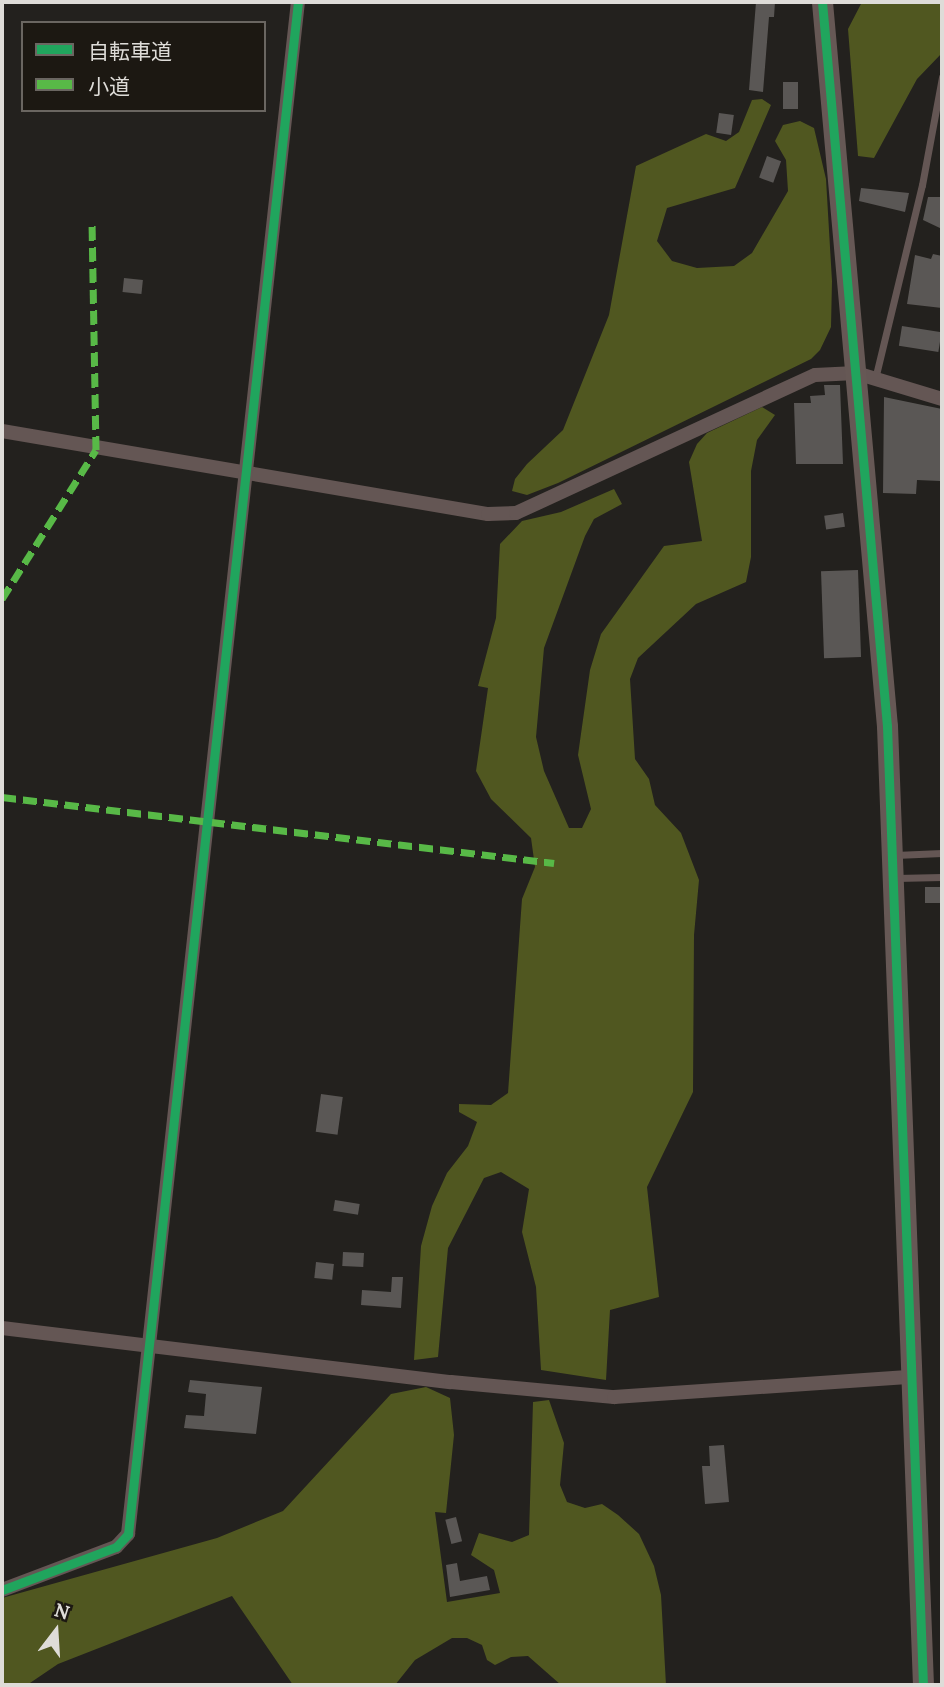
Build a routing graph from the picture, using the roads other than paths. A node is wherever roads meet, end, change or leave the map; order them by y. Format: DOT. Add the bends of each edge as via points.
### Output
graph roads {
  1 [pos="298,2"];
  2 [pos="822,2"];
  3 [pos="942,77"];
  4 [pos="865,376"];
  5 [pos="942,399"];
  6 [pos="2,431"];
  7 [pos="246,476"];
  8 [pos="942,853"];
  9 [pos="891,855"];
  10 [pos="942,877"];
  11 [pos="892,878"];
  12 [pos="2,1328"];
  13 [pos="149,1344"];
  14 [pos="911,1377"];
  15 [pos="2,1590"];
  16 [pos="927,1680"];
  1 -- 7 [label="street"];
  2 -- 4 [label="street"];
  3 -- 4 [label="lane" via="922,185"];
  4 -- 5 [label="street"];
  4 -- 7 [label="street" via="815,375 516,513 488,514"];
  4 -- 9 [label="street"];
  6 -- 7 [label="street"];
  7 -- 13 [label="street"];
  8 -- 9 [label="lane"];
  9 -- 11 [label="street"];
  10 -- 11 [label="lane"];
  11 -- 14 [label="street"];
  12 -- 13 [label="street"];
  13 -- 14 [label="street" via="451,1382 614,1397"];
  13 -- 15 [label="street" via="125,1540 116,1548"];
  14 -- 16 [label="street"];
}
